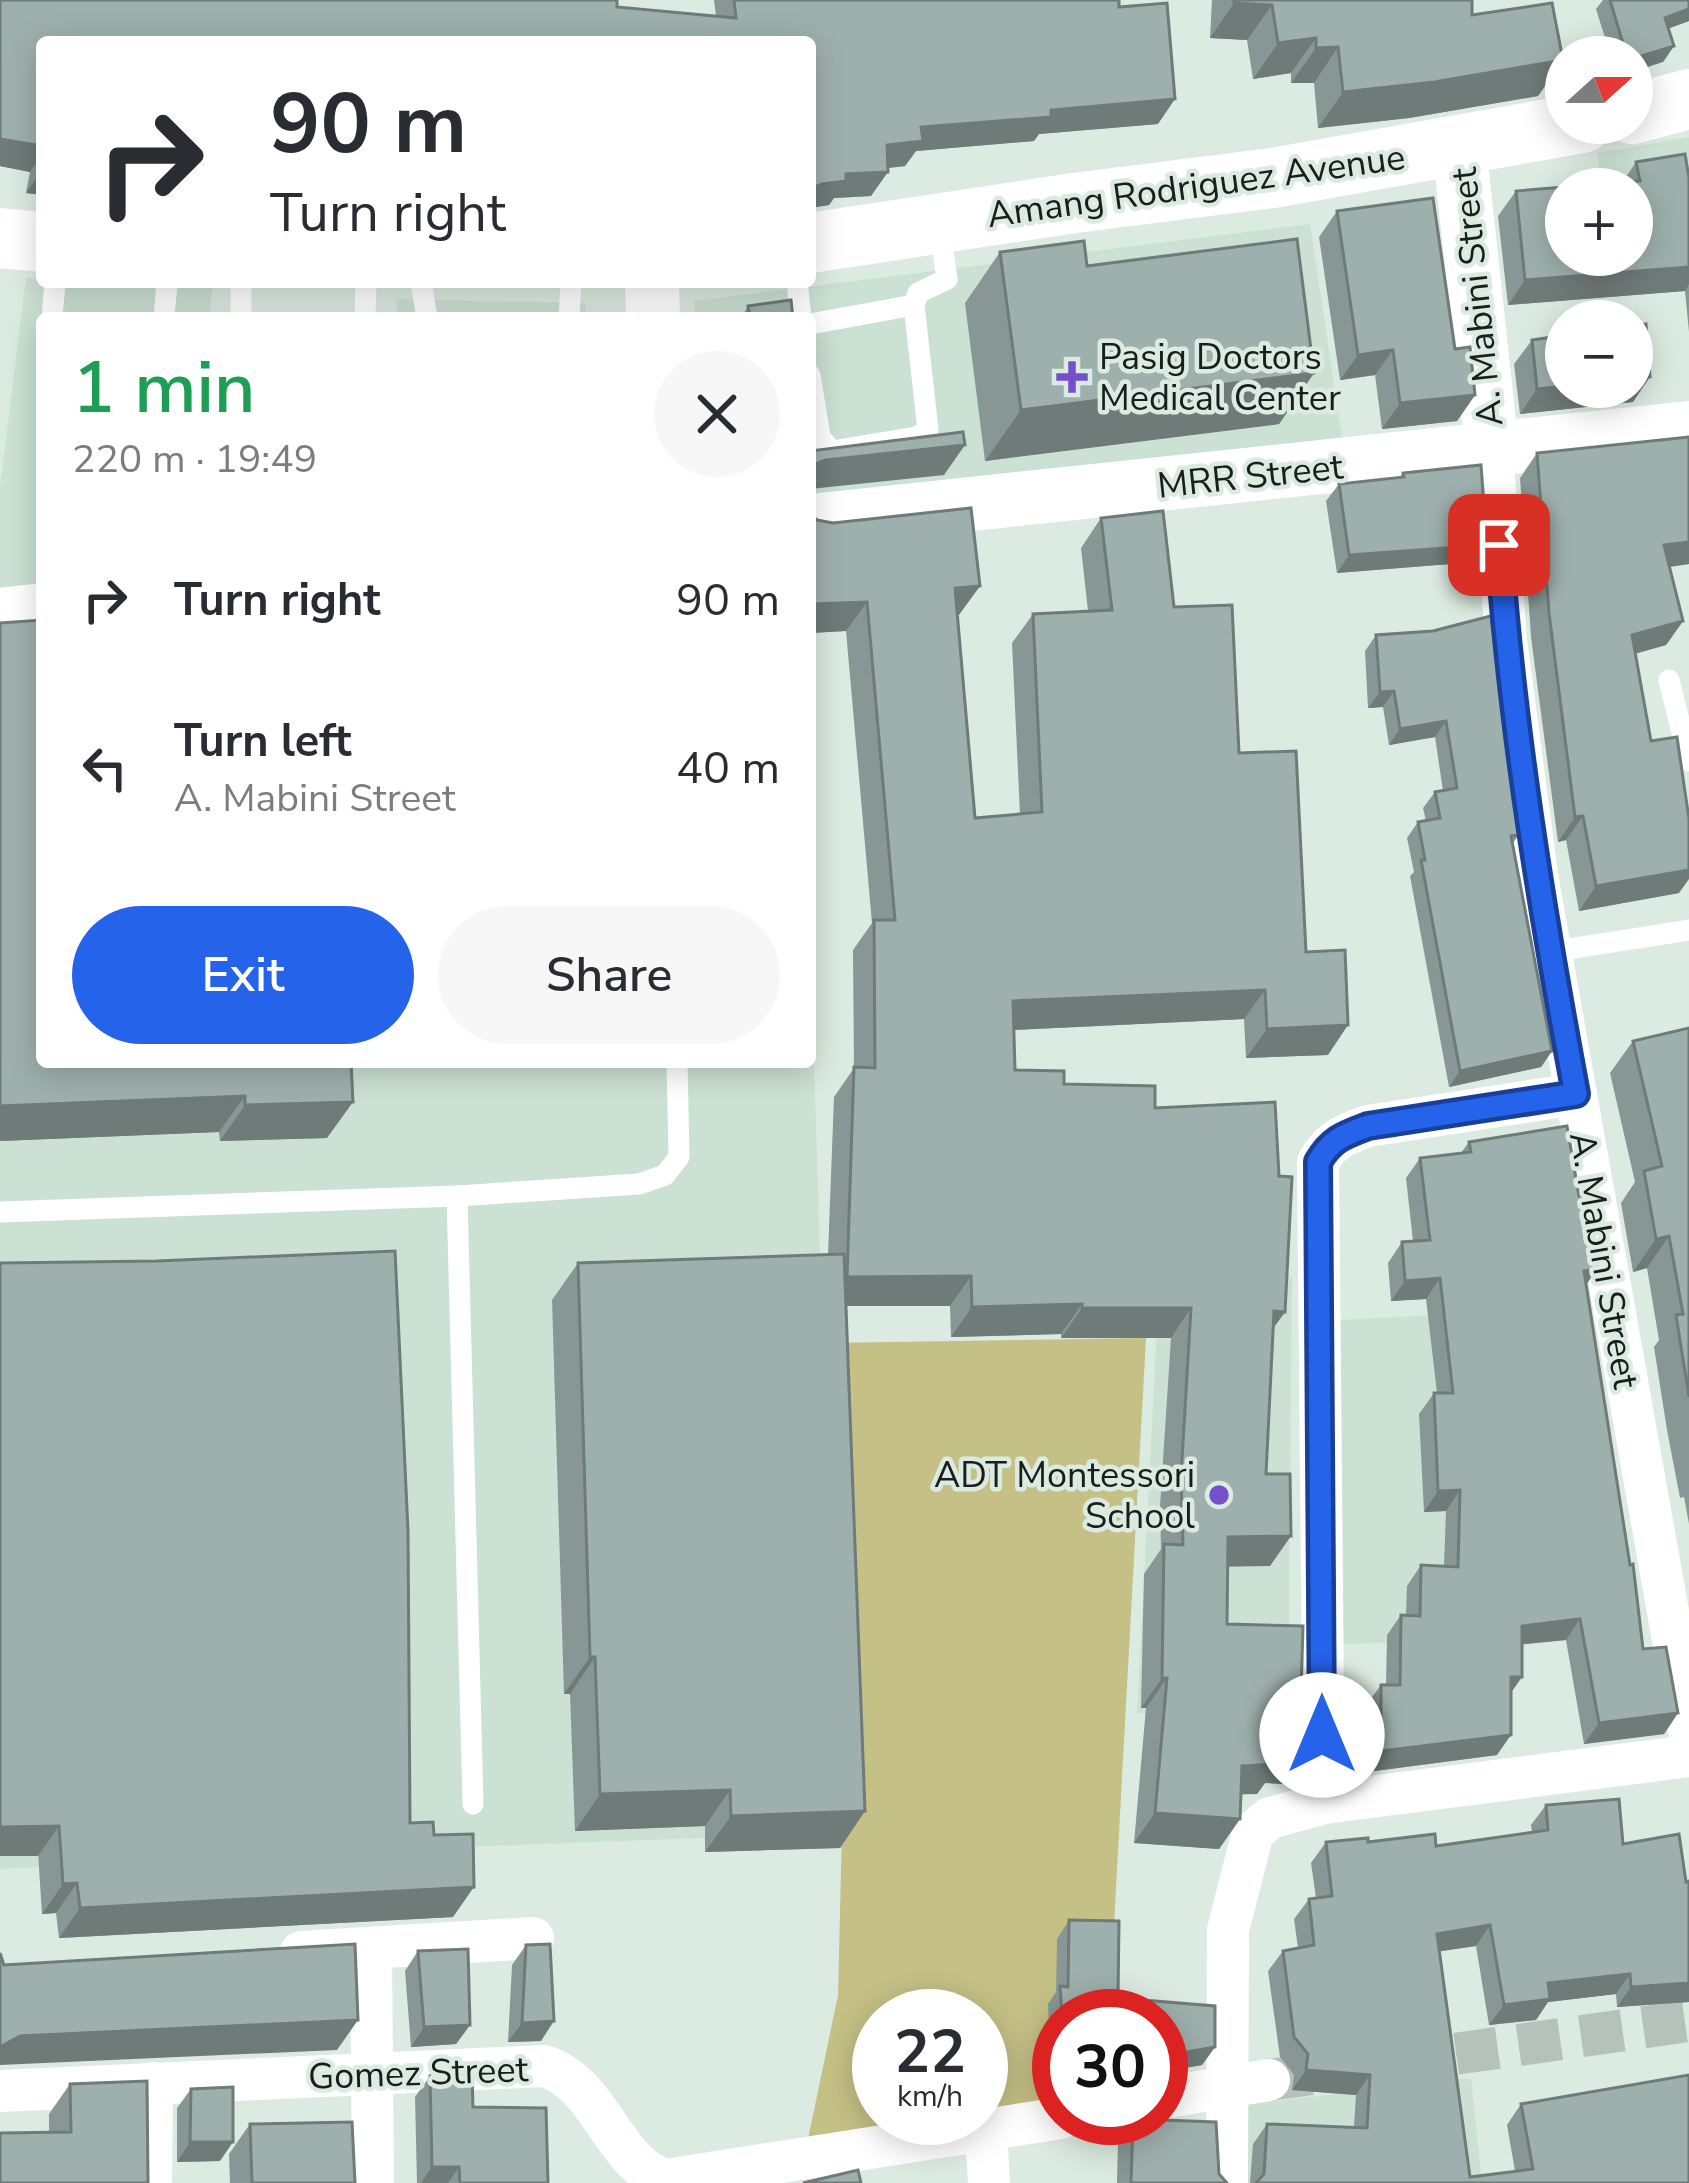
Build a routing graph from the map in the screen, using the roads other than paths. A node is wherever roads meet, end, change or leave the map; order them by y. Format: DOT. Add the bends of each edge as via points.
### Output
graph roads {
  1 [pos="1689,99"];
  2 [pos="1653,108"];
  3 [pos="1545,130"];
  4 [pos="1459,145"];
  5 [pos="939,222"];
  6 [pos="0,238"];
  7 [pos="36,241"];
  8 [pos="816,242"];
  9 [pos="914,305"];
  10 [pos="816,323"];
  11 [pos="816,412"];
  12 [pos="1689,428"];
  13 [pos="1492,450"];
  14 [pos="816,519"];
  15 [pos="36,605"];
  16 [pos="0,609"];
  17 [pos="1670,680"];
  18 [pos="1689,761"];
  19 [pos="1689,930"];
  20 [pos="1550,952"];
  21 [pos="677,1068"];
  22 [pos="1576,1094"];
  23 [pos="457,1196"];
  24 [pos="0,1212"];
  25 [pos="1689,1730"];
  26 [pos="1689,1756"];
  27 [pos="1324,1803"];
  28 [pos="472,1804"];
  29 [pos="533,1938"];
  30 [pos="371,1948"];
  31 [pos="255,1954"];
  32 [pos="371,2073"];
  33 [pos="1249,2082"];
  34 [pos="152,2083"];
  35 [pos="0,2091"];
  36 [pos="1188,2093"];
  37 [pos="896,2145"];
  38 [pos="987,2145"];
  39 [pos="665,2181"];
  40 [pos="152,2183"];
  41 [pos="373,2183"];
  42 [pos="988,2183"];
  43 [pos="1227,2183"];
  1 -- 2 [label="main road"];
  3 -- 4 [label="main road, Amang Rodriguez Avenue"];
  4 -- 5 [label="main road, Amang Rodriguez Avenue"];
  4 -- 13 [label="street, A. Mabini Street"];
  5 -- 8 [label="main road, Amang Rodriguez Avenue"];
  5 -- 9 [label="lane" via="947,279 918,293"];
  6 -- 7 [label="main road"];
  9 -- 10 [label="lane"];
  9 -- 11 [label="lane" via="928,430 832,451"];
  12 -- 13 [label="street, MRR Street"];
  13 -- 14 [label="street, MRR Street"];
  13 -- 20 [label="street, A. Mabini Street" via="1506,640"];
  15 -- 16 [label="street"];
  17 -- 18 [label="lane"];
  19 -- 20 [label="lane"];
  20 -- 22 [label="street, A. Mabini Street"];
  21 -- 23 [label="lane" via="679,1157 665,1175 639,1184"];
  22 -- 25 [label="street, A. Mabini Street"];
  22 -- 27 [label="street" via="1368,1126 1339,1136 1318,1162"];
  23 -- 24 [label="lane"];
  23 -- 28 [label="lane"];
  26 -- 27 [label="street"];
  27 -- 33 [label="street" via="1270,1818 1253,1832 1228,1930"];
  29 -- 30 [label="street"];
  30 -- 31 [label="street"];
  30 -- 32 [label="street"];
  32 -- 34 [label="street, Gomez Street"];
  32 -- 39 [label="street, Gomez Street" via="544,2066 566,2073 640,2166"];
  32 -- 41 [label="street"];
  33 -- 36 [label="street"];
  33 -- 43 [label="street"];
  34 -- 35 [label="street, Gomez Street"];
  34 -- 40 [label="street"];
  37 -- 39 [label="street, Gomez Street"];
  38 -- 42 [label="street"];
}
